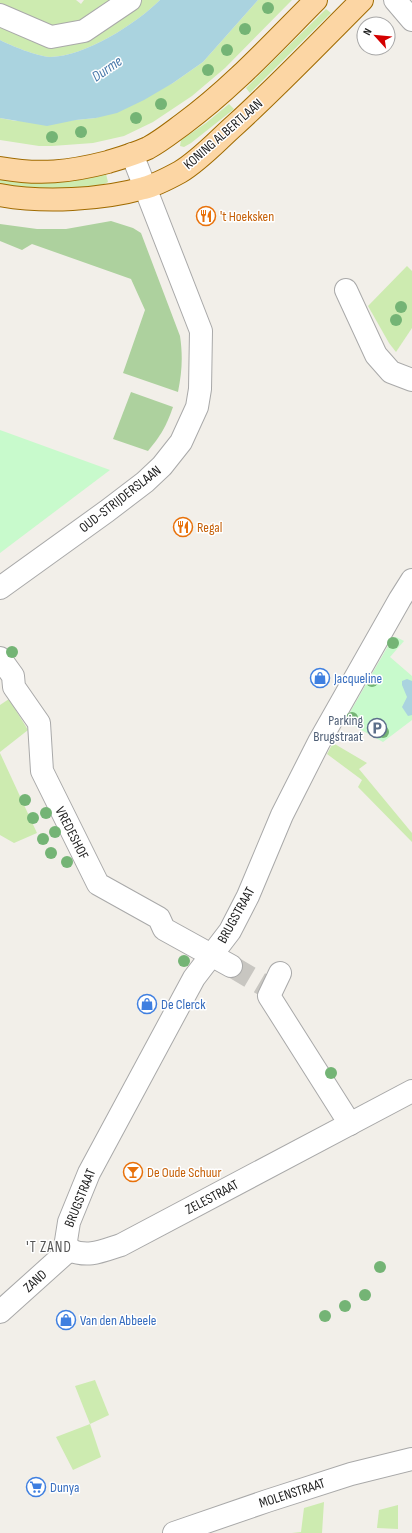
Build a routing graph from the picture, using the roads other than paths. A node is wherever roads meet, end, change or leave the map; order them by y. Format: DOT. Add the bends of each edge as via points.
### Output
graph roads {
  1 [pos="130,0"];
  2 [pos="316,0"];
  3 [pos="362,0"];
  4 [pos="395,0"];
  5 [pos="0,15"];
  6 [pos="412,20"];
  7 [pos="132,154"];
  8 [pos="0,168"];
  9 [pos="145,188"];
  10 [pos="0,195"];
  11 [pos="346,290"];
  12 [pos="412,380"];
  13 [pos="412,580"];
  14 [pos="0,588"];
  15 [pos="0,658"];
  16 [pos="212,955"];
  17 [pos="231,966"];
  18 [pos="273,983"];
  19 [pos="412,1091"];
  20 [pos="350,1124"];
  21 [pos="69,1250"];
  22 [pos="0,1312"];
  23 [pos="412,1459"];
  24 [pos="174,1533"];
  1 -- 5 [label="street" via="84,31 51,37"];
  2 -- 7 [label="main road" via="217,98 163,139"];
  3 -- 9 [label="main road, KONING ALBERTLAAN" via="275,88 200,157 181,171"];
  4 -- 6 [label="street"];
  7 -- 8 [label="main road" via="103,163 52,173"];
  7 -- 9 [label="street, OUD-STRIJDERSLAAN"];
  9 -- 10 [label="main road, KONING ALBERTLAAN" via="117,194 56,200"];
  9 -- 14 [label="street, OUD-STRIJDERSLAAN" via="201,331 200,389 197,407 181,442 145,482"];
  11 -- 12 [label="street" via="376,355 391,372"];
  13 -- 16 [label="street, BRUGSTRAAT" via="320,742 282,815 248,896 230,931"];
  15 -- 16 [label="street, VREDESHOF" via="13,676 14,687 39,723 42,771 98,884 159,918 164,929"];
  16 -- 17 [label="street, VREDESHOF"];
  16 -- 21 [label="street, BRUGSTRAAT" via="194,978 89,1173 69,1222 66,1241"];
  18 -- 20 [label="street" via="269,996"];
  19 -- 20 [label="street, ZELESTRAAT"];
  20 -- 21 [label="street, ZELESTRAAT" via="121,1245 87,1255"];
  21 -- 22 [label="street, ZAND"];
  23 -- 24 [label="street, MOLENSTRAAT" via="351,1474"];
}
